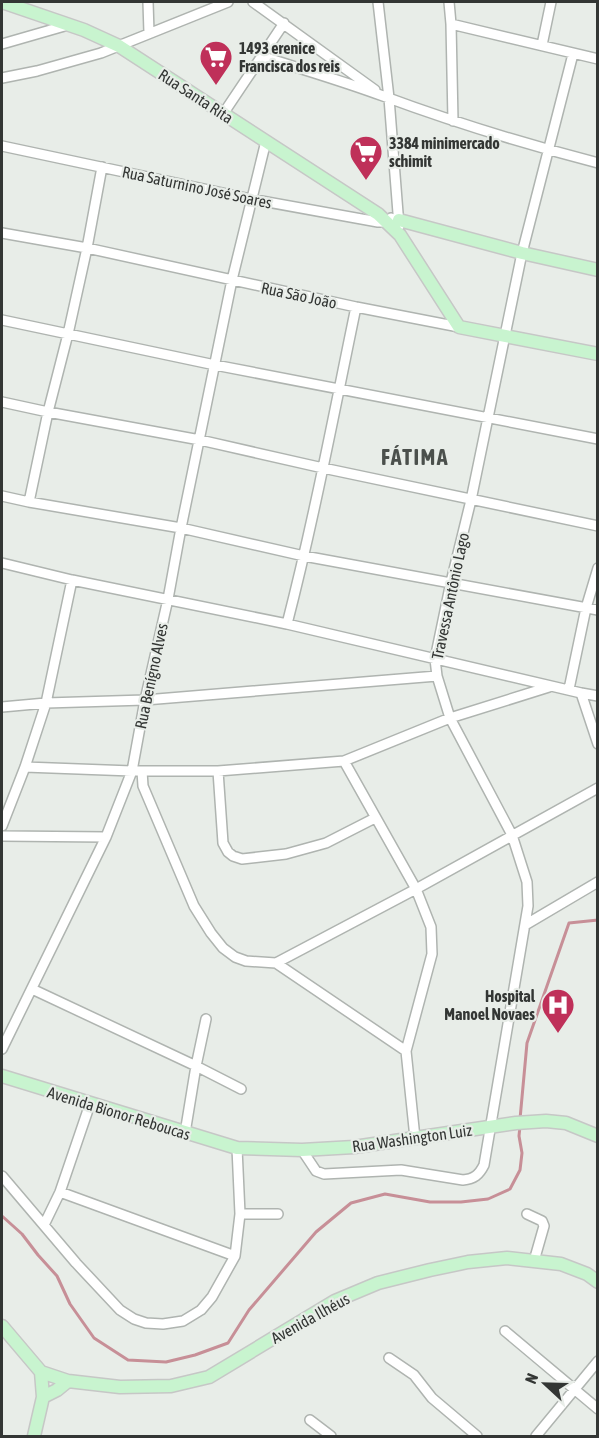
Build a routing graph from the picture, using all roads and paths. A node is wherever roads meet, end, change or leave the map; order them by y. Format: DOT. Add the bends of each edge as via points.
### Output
graph roads {
  1 [pos="2,2"];
  2 [pos="148,2"];
  3 [pos="228,2"];
  4 [pos="253,2"];
  5 [pos="378,2"];
  6 [pos="449,2"];
  7 [pos="551,2"];
  8 [pos="284,24"];
  9 [pos="451,24"];
  10 [pos="68,25"];
  11 [pos="149,33"];
  12 [pos="2,44"];
  13 [pos="542,45"];
  14 [pos="119,46"];
  15 [pos="573,54"];
  16 [pos="261,56"];
  17 [pos="597,59"];
  18 [pos="2,78"];
  19 [pos="386,97"];
  20 [pos="223,114"];
  21 [pos="453,121"];
  22 [pos="266,141"];
  23 [pos="2,146"];
  24 [pos="548,150"];
  25 [pos="597,163"];
  26 [pos="102,167"];
  27 [pos="251,199"];
  28 [pos="389,218"];
  29 [pos="2,233"];
  30 [pos="87,248"];
  31 [pos="522,253"];
  32 [pos="597,270"];
  33 [pos="232,280"];
  34 [pos="356,307"];
  35 [pos="2,320"];
  36 [pos="459,327"];
  37 [pos="68,334"];
  38 [pos="506,337"];
  39 [pos="597,354"];
  40 [pos="215,365"];
  41 [pos="339,389"];
  42 [pos="2,402"];
  43 [pos="48,412"];
  44 [pos="488,417"];
  45 [pos="597,439"];
  46 [pos="200,440"];
  47 [pos="323,468"];
  48 [pos="2,496"];
  49 [pos="471,500"];
  50 [pos="29,502"];
  51 [pos="597,526"];
  52 [pos="181,528"];
  53 [pos="304,556"];
  54 [pos="2,563"];
  55 [pos="597,568"];
  56 [pos="72,580"];
  57 [pos="451,582"];
  58 [pos="168,599"];
  59 [pos="586,608"];
  60 [pos="597,610"];
  61 [pos="287,624"];
  62 [pos="435,659"];
  63 [pos="437,676"];
  64 [pos="550,686"];
  65 [pos="568,689"];
  66 [pos="581,693"];
  67 [pos="597,696"];
  68 [pos="145,700"];
  69 [pos="46,703"];
  70 [pos="2,707"];
  71 [pos="450,718"];
  72 [pos="597,744"];
  73 [pos="344,761"];
  74 [pos="25,768"];
  75 [pos="137,771"];
  76 [pos="218,771"];
  77 [pos="597,788"];
  78 [pos="375,818"];
  79 [pos="2,826"];
  80 [pos="512,835"];
  81 [pos="2,836"];
  82 [pos="106,837"];
  83 [pos="597,882"];
  84 [pos="416,889"];
  85 [pos="525,925"];
  86 [pos="276,963"];
  87 [pos="32,989"];
  88 [pos="206,1019"];
  89 [pos="2,1049"];
  90 [pos="406,1051"];
  91 [pos="196,1066"];
  92 [pos="2,1076"];
  93 [pos="241,1089"];
  94 [pos="90,1104"];
  95 [pos="490,1127"];
  96 [pos="185,1133"];
  97 [pos="597,1136"];
  98 [pos="415,1138"];
  99 [pos="237,1148"];
  100 [pos="302,1150"];
  101 [pos="2,1176"];
  102 [pos="60,1192"];
  103 [pos="240,1214"];
  104 [pos="278,1214"];
  105 [pos="527,1214"];
  106 [pos="44,1225"];
  107 [pos="235,1256"];
  108 [pos="534,1261"];
  109 [pos="592,1275"];
  110 [pos="597,1282"];
  111 [pos="2,1326"];
  112 [pos="505,1331"];
  113 [pos="389,1358"];
  114 [pos="597,1361"];
  115 [pos="42,1378"];
  116 [pos="68,1381"];
  117 [pos="574,1390"];
  118 [pos="43,1397"];
  119 [pos="597,1409"];
  120 [pos="310,1420"];
  121 [pos="34,1437"];
  122 [pos="331,1437"];
  123 [pos="477,1437"];
  124 [pos="536,1437"];
  1 -- 10 [label="main road, Rua Santa Rita"];
  2 -- 11 [label="street"];
  3 -- 11 [label="street"];
  4 -- 8 [label="street"];
  5 -- 19 [label="street"];
  6 -- 9 [label="street"];
  7 -- 13 [label="street"];
  8 -- 16 [label="street"];
  8 -- 19 [label="street"];
  9 -- 13 [label="street"];
  9 -- 21 [label="street"];
  10 -- 12 [label="street"];
  10 -- 14 [label="main road, Rua Santa Rita"];
  11 -- 14 [label="street"];
  13 -- 15 [label="street"];
  14 -- 18 [label="street"];
  14 -- 20 [label="main road, Rua Santa Rita"];
  15 -- 17 [label="street"];
  15 -- 24 [label="street, Travessa Antônio Lago"];
  16 -- 19 [label="street"];
  16 -- 20 [label="street"];
  19 -- 21 [label="street"];
  19 -- 28 [label="street"];
  20 -- 22 [label="main road, Rua Santa Rita"];
  21 -- 24 [label="street"];
  22 -- 27 [label="street, Rua Benígno Alves"];
  22 -- 28 [label="main road, Rua Santa Rita"];
  23 -- 26 [label="street, Rua Saturnino José Soares"];
  24 -- 25 [label="street"];
  24 -- 31 [label="street, Travessa Antônio Lago"];
  26 -- 27 [label="street, Rua Saturnino José Soares"];
  26 -- 30 [label="street"];
  27 -- 28 [label="street, Rua Saturnino José Soares" via="378,222"];
  27 -- 33 [label="street, Rua Benígno Alves"];
  28 -- 31 [label="main road, Rua Saturnino José Soares"];
  28 -- 36 [label="main road, Rua Santa Rita"];
  29 -- 30 [label="street, Rua São João"];
  30 -- 33 [label="street, Rua São João"];
  30 -- 37 [label="street"];
  31 -- 32 [label="main road, Rua Saturnino José Soares"];
  31 -- 38 [label="street, Travessa Antônio Lago"];
  33 -- 34 [label="street, Rua São João"];
  33 -- 40 [label="street, Rua Benígno Alves"];
  34 -- 36 [label="street, Rua São João"];
  34 -- 41 [label="street"];
  35 -- 37 [label="street"];
  36 -- 38 [label="main road, Rua São João"];
  37 -- 40 [label="street"];
  37 -- 43 [label="street"];
  38 -- 39 [label="main road, Rua São João"];
  38 -- 44 [label="street, Travessa Antônio Lago"];
  40 -- 41 [label="street"];
  40 -- 46 [label="street, Rua Benígno Alves"];
  41 -- 44 [label="street"];
  41 -- 47 [label="street"];
  42 -- 43 [label="street"];
  43 -- 46 [label="street"];
  43 -- 50 [label="street"];
  44 -- 45 [label="street"];
  44 -- 49 [label="street, Travessa Antônio Lago"];
  46 -- 47 [label="street"];
  46 -- 52 [label="street, Rua Benígno Alves"];
  47 -- 49 [label="street"];
  47 -- 53 [label="street"];
  48 -- 50 [label="street"];
  49 -- 51 [label="street"];
  49 -- 57 [label="street, Travessa Antônio Lago"];
  50 -- 52 [label="street"];
  52 -- 53 [label="street"];
  52 -- 58 [label="street, Rua Benígno Alves"];
  53 -- 57 [label="street"];
  53 -- 61 [label="street"];
  54 -- 56 [label="street"];
  55 -- 59 [label="street"];
  56 -- 58 [label="street"];
  56 -- 69 [label="street"];
  57 -- 59 [label="street"];
  57 -- 62 [label="street, Travessa Antônio Lago"];
  58 -- 61 [label="street"];
  58 -- 68 [label="street, Rua Benígno Alves"];
  59 -- 60 [label="street"];
  59 -- 65 [label="street"];
  61 -- 62 [label="street"];
  62 -- 63 [label="street, Travessa Antônio Lago"];
  62 -- 64 [label="street"];
  63 -- 68 [label="street"];
  63 -- 71 [label="street, Travessa Antônio Lago"];
  64 -- 65 [label="street"];
  64 -- 71 [label="street"];
  65 -- 66 [label="street"];
  66 -- 67 [label="street"];
  66 -- 72 [label="street"];
  68 -- 69 [label="street"];
  68 -- 75 [label="street, Rua Benígno Alves"];
  69 -- 70 [label="street"];
  69 -- 74 [label="street"];
  71 -- 73 [label="street"];
  71 -- 80 [label="street, Travessa Antônio Lago"];
  73 -- 76 [label="street"];
  73 -- 78 [label="street"];
  74 -- 75 [label="street"];
  74 -- 79 [label="street"];
  75 -- 76 [label="street"];
  75 -- 82 [label="street, Rua Benígno Alves"];
  75 -- 86 [label="street" via="194,906 211,933 235,957"];
  76 -- 78 [label="street" via="224,843 228,852 242,859 308,849"];
  77 -- 80 [label="street"];
  78 -- 84 [label="street"];
  80 -- 84 [label="street"];
  80 -- 85 [label="street, Travessa Antônio Lago" via="527,882"];
  81 -- 82 [label="street"];
  82 -- 87 [label="street, Rua Benígno Alves"];
  83 -- 85 [label="street"];
  84 -- 86 [label="street"];
  84 -- 90 [label="street" via="431,927 432,954"];
  85 -- 95 [label="street, Travessa Antônio Lago"];
  86 -- 90 [label="street"];
  87 -- 89 [label="street, Rua Benígno Alves"];
  87 -- 91 [label="street"];
  88 -- 91 [label="street"];
  90 -- 98 [label="street"];
  91 -- 93 [label="street"];
  91 -- 96 [label="street"];
  92 -- 94 [label="main road, Avenida Bionor Reboucas"];
  94 -- 96 [label="main road, Avenida Bionor Reboucas"];
  94 -- 102 [label="street"];
  95 -- 97 [label="main road, Rua Washington Luiz" via="556,1122"];
  95 -- 98 [label="main road, Rua Washington Luiz"];
  95 -- 100 [label="street, Travessa Antônio Lago" via="484,1165 469,1180 401,1170 319,1173"];
  96 -- 99 [label="main road, Avenida Bionor Reboucas"];
  98 -- 100 [label="main road, Rua Washington Luiz"];
  99 -- 100 [label="main road, Rua Washington Luiz"];
  99 -- 103 [label="street"];
  101 -- 106 [label="street"];
  102 -- 106 [label="street"];
  102 -- 107 [label="street"];
  103 -- 104 [label="street"];
  103 -- 107 [label="street"];
  105 -- 108 [label="street" via="544,1226"];
  106 -- 107 [label="street" via="120,1310 146,1323 183,1322 201,1310"];
  108 -- 109 [label="main road, Avenida Ilhéus" via="561,1264"];
  108 -- 116 [label="main road, Avenida Ilhéus" via="507,1258 468,1262 378,1284 335,1301 209,1377 190,1382 120,1387"];
  109 -- 110 [label="main road, Avenida Ilhéus"];
  111 -- 115 [label="main road"];
  112 -- 117 [label="street"];
  113 -- 123 [label="street" via="414,1376 432,1398"];
  114 -- 117 [label="street"];
  115 -- 116 [label="main road, Avenida Ilhéus"];
  115 -- 118 [label="main road"];
  116 -- 118 [label="main road"];
  117 -- 119 [label="street"];
  117 -- 124 [label="street"];
  118 -- 121 [label="main road"];
  120 -- 122 [label="street"];
}
